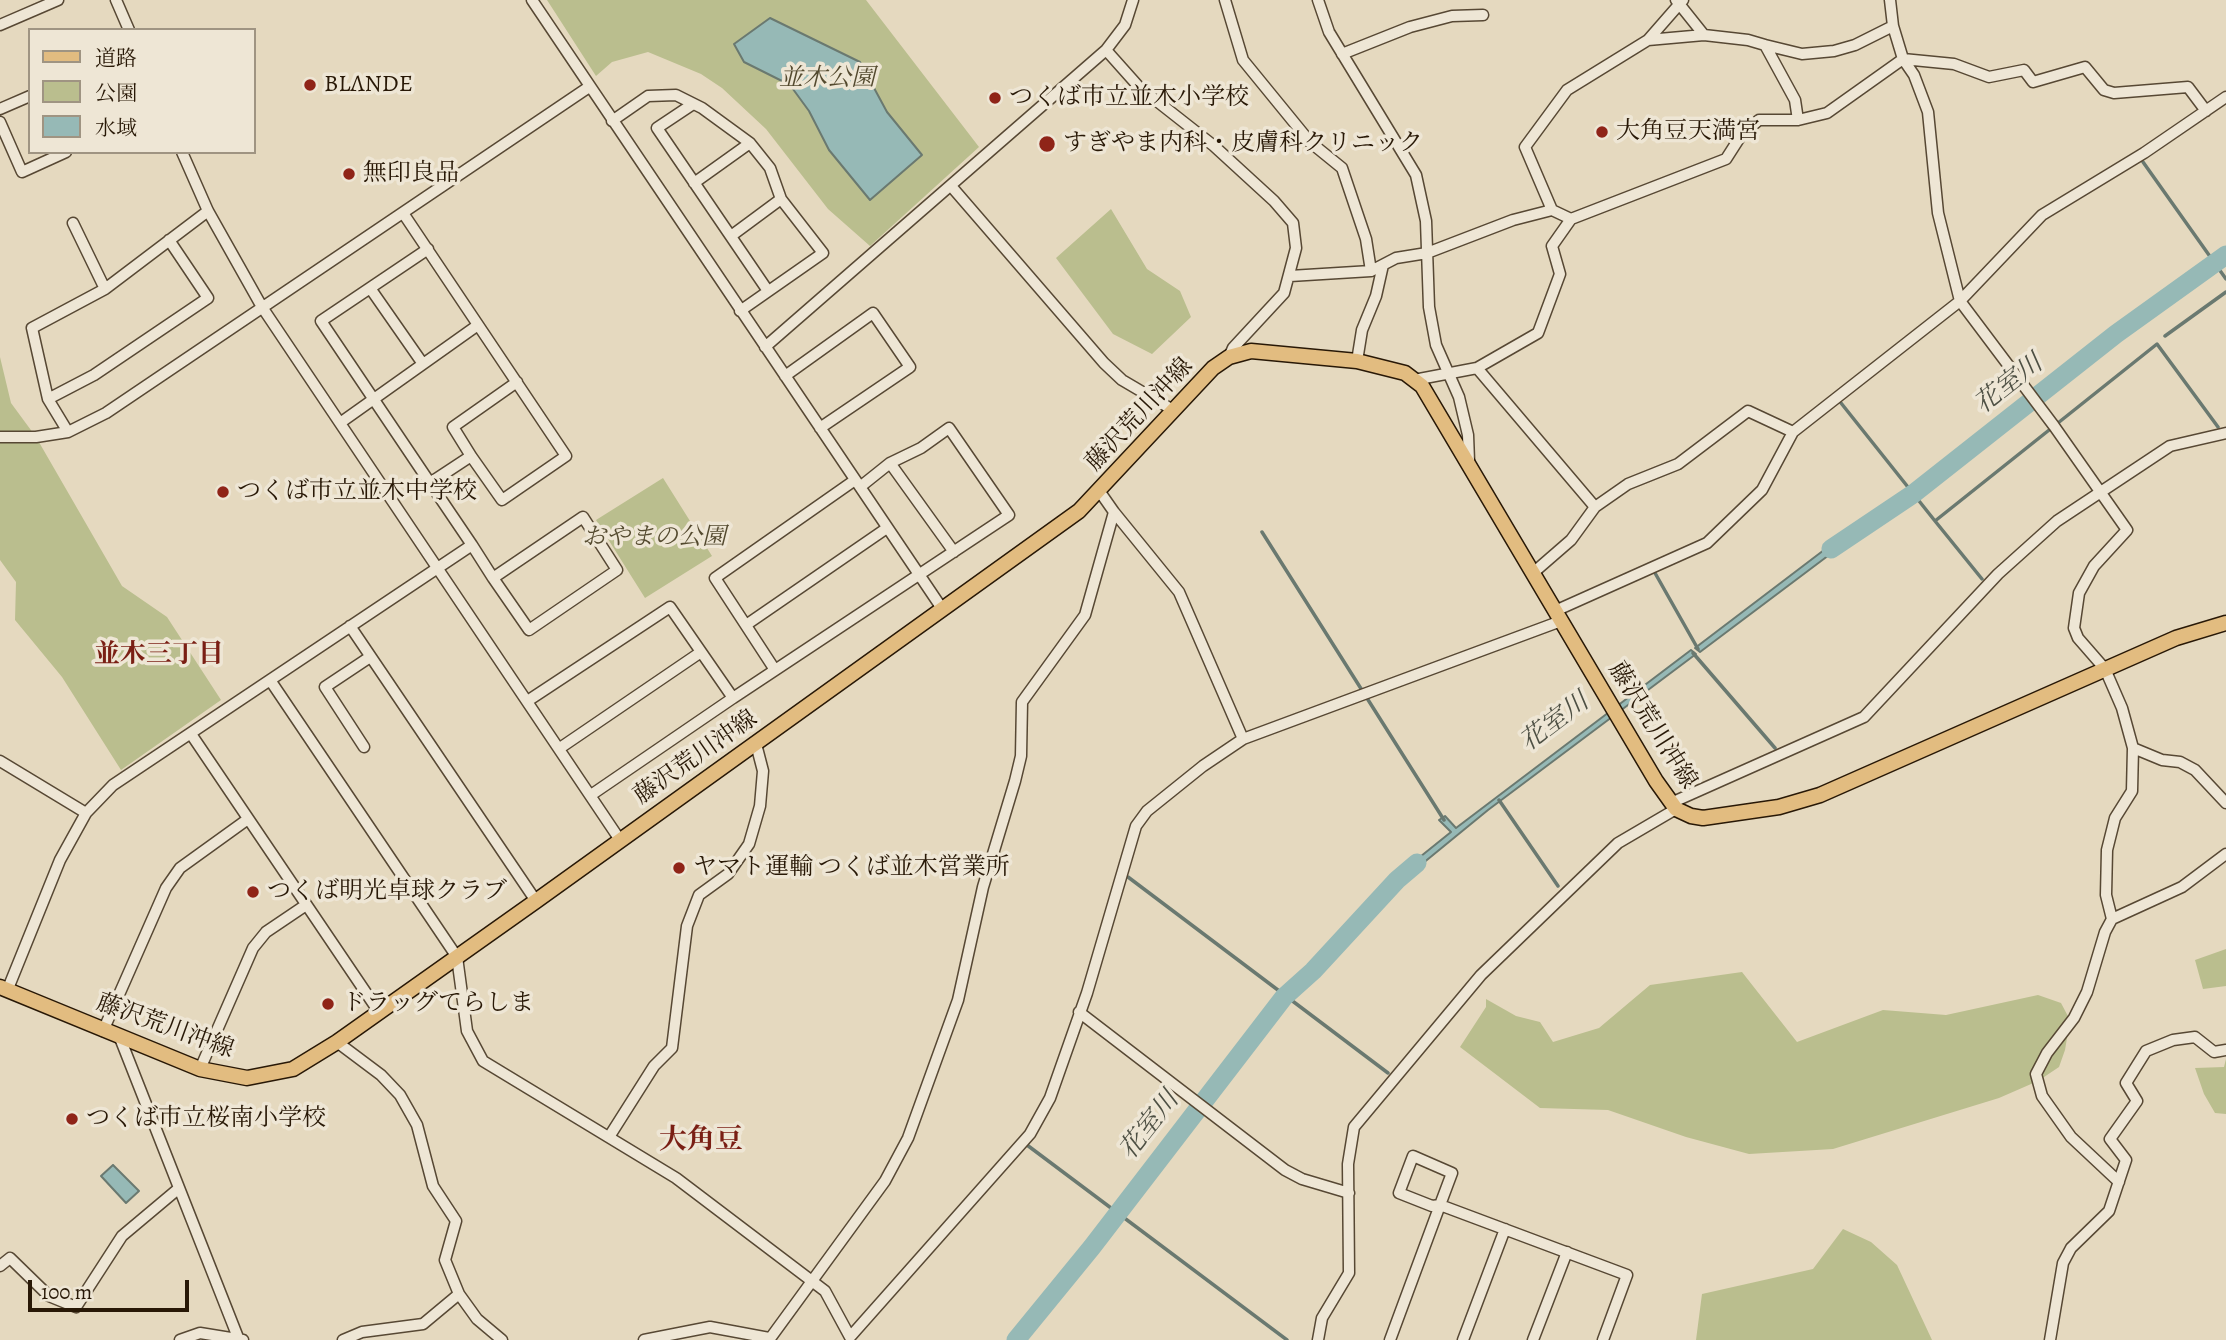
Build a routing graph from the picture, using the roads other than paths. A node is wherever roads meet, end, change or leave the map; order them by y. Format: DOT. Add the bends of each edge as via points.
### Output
graph roads {
  1 [pos="58,0"];
  2 [pos="116,0"];
  3 [pos="532,0"];
  4 [pos="1133,0"];
  5 [pos="1225,0"];
  6 [pos="1318,0"];
  7 [pos="1890,0"];
  8 [pos="1679,2"];
  9 [pos="1483,15"];
  10 [pos="0,25"];
  11 [pos="1893,26"];
  12 [pos="128,28"];
  13 [pos="1704,35"];
  14 [pos="1648,40"];
  15 [pos="1765,45"];
  16 [pos="1106,50"];
  17 [pos="1342,54"];
  18 [pos="1903,59"];
  19 [pos="589,87"];
  20 [pos="28,97"];
  21 [pos="2226,97"];
  22 [pos="693,104"];
  23 [pos="0,109"];
  24 [pos="2206,111"];
  25 [pos="1798,120"];
  26 [pos="612,121"];
  27 [pos="0,122"];
  28 [pos="750,143"];
  29 [pos="62,154"];
  30 [pos="183,154"];
  31 [pos="694,183"];
  32 [pos="951,186"];
  33 [pos="782,199"];
  34 [pos="1552,209"];
  35 [pos="208,211"];
  36 [pos="403,213"];
  37 [pos="1571,219"];
  38 [pos="73,223"];
  39 [pos="731,236"];
  40 [pos="169,240"];
  41 [pos="428,249"];
  42 [pos="1427,253"];
  43 [pos="1383,265"];
  44 [pos="1371,271"];
  45 [pos="1290,276"];
  46 [pos="370,288"];
  47 [pos="105,289"];
  48 [pos="768,291"];
  49 [pos="1960,301"];
  50 [pos="262,307"];
  51 [pos="740,311"];
  52 [pos="478,325"];
  53 [pos="765,347"];
  54 [pos="1229,357"];
  55 [pos="1357,361"];
  56 [pos="423,364"];
  57 [pos="1477,368"];
  58 [pos="1449,374"];
  59 [pos="785,376"];
  60 [pos="1414,380"];
  61 [pos="517,382"];
  62 [pos="373,398"];
  63 [pos="48,399"];
  64 [pos="1173,410"];
  65 [pos="340,423"];
  66 [pos="820,428"];
  67 [pos="68,432"];
  68 [pos="1793,432"];
  69 [pos="2226,433"];
  70 [pos="0,437"];
  71 [pos="471,456"];
  72 [pos="1469,461"];
  73 [pos="890,463"];
  74 [pos="430,483"];
  75 [pos="858,484"];
  76 [pos="1100,492"];
  77 [pos="2099,493"];
  78 [pos="1595,507"];
  79 [pos="1114,513"];
  80 [pos="887,528"];
  81 [pos="472,545"];
  82 [pos="954,552"];
  83 [pos="438,567"];
  84 [pos="1533,573"];
  85 [pos="919,575"];
  86 [pos="493,578"];
  87 [pos="943,610"];
  88 [pos="1558,616"];
  89 [pos="2226,622"];
  90 [pos="746,625"];
  91 [pos="350,626"];
  92 [pos="701,652"];
  93 [pos="370,657"];
  94 [pos="2105,669"];
  95 [pos="775,670"];
  96 [pos="270,680"];
  97 [pos="733,698"];
  98 [pos="529,700"];
  99 [pos="191,734"];
  100 [pos="1243,739"];
  101 [pos="756,744"];
  102 [pos="364,747"];
  103 [pos="560,748"];
  104 [pos="2133,748"];
  105 [pos="0,761"];
  106 [pos="591,794"];
  107 [pos="2226,803"];
  108 [pos="1674,806"];
  109 [pos="86,813"];
  110 [pos="248,819"];
  111 [pos="620,840"];
  112 [pos="2226,854"];
  113 [pos="536,901"];
  114 [pos="306,905"];
  115 [pos="2112,919"];
  116 [pos="457,957"];
  117 [pos="4,989"];
  118 [pos="379,1012"];
  119 [pos="1079,1012"];
  120 [pos="103,1031"];
  121 [pos="120,1038"];
  122 [pos="337,1042"];
  123 [pos="2226,1050"];
  124 [pos="200,1069"];
  125 [pos="609,1137"];
  126 [pos="2119,1182"];
  127 [pos="178,1189"];
  128 [pos="1349,1193"];
  129 [pos="1440,1205"];
  130 [pos="1505,1229"];
  131 [pos="0,1249"];
  132 [pos="1567,1252"];
  133 [pos="10,1258"];
  134 [pos="0,1266"];
  135 [pos="810,1280"];
  136 [pos="459,1294"];
  137 [pos="769,1339"];
  138 [pos="180,1340"];
  139 [pos="240,1340"];
  140 [pos="343,1340"];
  141 [pos="502,1340"];
  142 [pos="643,1340"];
  143 [pos="1318,1340"];
  144 [pos="1390,1340"];
  145 [pos="1463,1340"];
  146 [pos="1533,1340"];
  147 [pos="1603,1340"];
  148 [pos="2050,1340"];
  1 -- 10 [label="street"];
  2 -- 12 [label="street"];
  3 -- 19 [label="street"];
  4 -- 16 [label="street" via="1125,25"];
  5 -- 44 [label="street" via="1242,60 1310,142 1342,168 1366,239"];
  6 -- 17 [label="street"];
  7 -- 11 [label="street"];
  8 -- 13 [label="street"];
  8 -- 14 [label="street"];
  9 -- 17 [label="street" via="1452,16 1410,27"];
  11 -- 15 [label="street" via="1834,51 1802,54"];
  11 -- 18 [label="street"];
  13 -- 14 [label="street"];
  13 -- 15 [label="street"];
  14 -- 34 [label="street" via="1567,90 1525,146"];
  15 -- 25 [label="street" via="1795,100"];
  16 -- 32 [label="street"];
  16 -- 45 [label="street" via="1139,87 1214,146 1286,214 1296,234"];
  17 -- 42 [label="street" via="1416,175"];
  18 -- 24 [label="street" via="1954,64 1989,77 2024,70 2033,82 2085,68 2104,90 2113,93 2188,87"];
  18 -- 25 [label="street" via="1826,113"];
  18 -- 49 [label="street" via="1928,112 1938,213"];
  19 -- 26 [label="street"];
  19 -- 36 [label="street"];
  20 -- 23 [label="street"];
  21 -- 24 [label="street"];
  22 -- 26 [label="street" via="676,95 648,96"];
  22 -- 28 [label="street"];
  22 -- 31 [label="street" via="657,128"];
  24 -- 49 [label="street" via="2042,215"];
  25 -- 37 [label="street" via="1759,120 1742,134 1726,159"];
  26 -- 51 [label="street"];
  27 -- 29 [label="street" via="22,172"];
  28 -- 31 [label="street"];
  28 -- 33 [label="street" via="770,168"];
  30 -- 35 [label="street"];
  31 -- 39 [label="street"];
  32 -- 53 [label="street"];
  32 -- 64 [label="street" via="1104,363 1122,380"];
  33 -- 39 [label="street"];
  33 -- 48 [label="street" via="823,253"];
  34 -- 37 [label="street"];
  34 -- 42 [label="street"];
  35 -- 40 [label="street"];
  35 -- 50 [label="street"];
  36 -- 41 [label="street"];
  36 -- 50 [label="street"];
  37 -- 57 [label="street" via="1552,246 1560,274 1538,333"];
  38 -- 47 [label="street"];
  39 -- 48 [label="street"];
  40 -- 47 [label="street"];
  40 -- 63 [label="street" via="208,298 94,375"];
  41 -- 46 [label="street"];
  41 -- 52 [label="street"];
  42 -- 43 [label="street"];
  42 -- 58 [label="street" via="1429,307 1436,345"];
  43 -- 44 [label="street"];
  43 -- 55 [label="street"];
  44 -- 45 [label="street"];
  45 -- 54 [label="street" via="1273,308"];
  46 -- 56 [label="street"];
  46 -- 62 [label="street" via="321,321"];
  47 -- 63 [label="street" via="32,328"];
  48 -- 51 [label="street"];
  49 -- 68 [label="street"];
  49 -- 77 [label="street"];
  50 -- 65 [label="street"];
  50 -- 67 [label="street" via="106,413"];
  51 -- 53 [label="street"];
  52 -- 56 [label="street"];
  52 -- 61 [label="street"];
  53 -- 59 [label="street"];
  54 -- 55 [label="main road, 藤沢荒川沖線" via="1264,350"];
  54 -- 64 [label="main road, 藤沢荒川沖線"];
  55 -- 60 [label="main road, 藤沢荒川沖線"];
  56 -- 62 [label="street"];
  57 -- 58 [label="street"];
  57 -- 78 [label="street"];
  58 -- 60 [label="street"];
  58 -- 72 [label="street" via="1468,435"];
  59 -- 66 [label="street"];
  59 -- 66 [label="street" via="873,313 910,367"];
  60 -- 72 [label="main road, 藤沢荒川沖線" via="1436,405"];
  61 -- 71 [label="street" via="453,427"];
  61 -- 71 [label="street" via="566,456 502,500"];
  62 -- 65 [label="street"];
  62 -- 74 [label="street"];
  63 -- 67 [label="street"];
  64 -- 76 [label="main road, 藤沢荒川沖線"];
  65 -- 83 [label="street"];
  66 -- 75 [label="street"];
  67 -- 70 [label="street"];
  68 -- 78 [label="street" via="1748,411 1678,464 1628,484"];
  68 -- 88 [label="street" via="1762,490 1707,543"];
  69 -- 77 [label="street" via="2170,446"];
  71 -- 74 [label="street"];
  72 -- 84 [label="main road, 藤沢荒川沖線"];
  73 -- 75 [label="street"];
  73 -- 82 [label="street"];
  73 -- 82 [label="street" via="949,428 1009,515"];
  74 -- 81 [label="street"];
  75 -- 80 [label="street"];
  75 -- 90 [label="street" via="715,578"];
  76 -- 79 [label="street"];
  76 -- 87 [label="main road, 藤沢荒川沖線"];
  77 -- 94 [label="street" via="2127,530 2094,566 2079,593 2074,628"];
  77 -- 108 [label="street" via="2057,521 1998,574 1864,717"];
  78 -- 84 [label="street" via="1572,540"];
  79 -- 100 [label="street" via="1179,592"];
  79 -- 135 [label="street" via="1086,615 1022,702 1021,756 983,887 958,1000 908,1138 885,1181"];
  80 -- 85 [label="street"];
  80 -- 90 [label="street"];
  81 -- 83 [label="street"];
  81 -- 86 [label="street"];
  82 -- 85 [label="street"];
  83 -- 91 [label="street"];
  83 -- 98 [label="street"];
  84 -- 88 [label="main road, 藤沢荒川沖線"];
  85 -- 87 [label="street"];
  85 -- 95 [label="street"];
  86 -- 86 [label="street" via="529,630 617,570 583,517"];
  87 -- 101 [label="main road, 藤沢荒川沖線"];
  88 -- 100 [label="street"];
  88 -- 108 [label="main road, 藤沢荒川沖線"];
  89 -- 94 [label="main road, 藤沢荒川沖線"];
  90 -- 95 [label="street"];
  91 -- 93 [label="street"];
  91 -- 96 [label="street"];
  92 -- 97 [label="street"];
  92 -- 98 [label="street" via="670,607"];
  92 -- 103 [label="street"];
  93 -- 102 [label="street" via="325,687"];
  93 -- 113 [label="street"];
  94 -- 104 [label="street"];
  94 -- 108 [label="main road, 藤沢荒川沖線" via="1808,799 1703,818"];
  95 -- 97 [label="street"];
  96 -- 99 [label="street"];
  96 -- 116 [label="street"];
  97 -- 106 [label="street"];
  98 -- 103 [label="street"];
  99 -- 109 [label="street" via="113,785"];
  99 -- 110 [label="street"];
  100 -- 119 [label="street" via="1173,788 1136,827"];
  101 -- 111 [label="main road, 藤沢荒川沖線"];
  101 -- 125 [label="street" via="763,771 760,806 749,844 728,874 699,895 687,926 672,1048 654,1066"];
  103 -- 106 [label="street"];
  104 -- 107 [label="street" via="2195,770"];
  104 -- 115 [label="street" via="2132,791 2115,818 2106,850 2106,895"];
  105 -- 109 [label="street"];
  106 -- 111 [label="street"];
  108 -- 128 [label="street" via="1618,843 1481,975 1354,1127"];
  109 -- 117 [label="street" via="60,860"];
  110 -- 114 [label="street"];
  110 -- 120 [label="street" via="180,868 166,888"];
  111 -- 113 [label="main road, 藤沢荒川沖線"];
  112 -- 115 [label="street" via="2182,887"];
  113 -- 116 [label="main road, 藤沢荒川沖線"];
  114 -- 118 [label="street"];
  114 -- 124 [label="street" via="267,932 253,948"];
  115 -- 126 [label="street" via="2087,992 2036,1073 2042,1096 2071,1137"];
  116 -- 118 [label="main road, 藤沢荒川沖線"];
  116 -- 125 [label="street" via="467,1031 477,1054"];
  117 -- 120 [label="main road, 藤沢荒川沖線"];
  118 -- 122 [label="main road, 藤沢荒川沖線"];
  119 -- 128 [label="street" via="1286,1170"];
  119 -- 135 [label="street" via="1050,1098 1030,1135 850,1337 825,1292"];
  120 -- 121 [label="main road, 藤沢荒川沖線"];
  121 -- 124 [label="main road, 藤沢荒川沖線"];
  121 -- 127 [label="street"];
  122 -- 124 [label="main road, 藤沢荒川沖線" via="293,1069 272,1075 247,1078"];
  122 -- 136 [label="street" via="400,1095 417,1125 433,1186 456,1221 444,1260"];
  123 -- 126 [label="street" via="2214,1052 2195,1037 2146,1051 2126,1083 2137,1101 2110,1139 2126,1160"];
  125 -- 135 [label="street" via="677,1178"];
  126 -- 148 [label="street" via="2109,1211 2071,1248 2063,1263"];
  127 -- 133 [label="street" via="122,1236 76,1307 48,1296"];
  127 -- 139 [label="street"];
  128 -- 143 [label="street" via="1349,1273 1321,1318"];
  129 -- 129 [label="street" via="1452,1173 1413,1156 1399,1193"];
  129 -- 130 [label="street"];
  129 -- 144 [label="street"];
  130 -- 132 [label="street"];
  130 -- 145 [label="street"];
  131 -- 133 [label="street"];
  132 -- 146 [label="street"];
  132 -- 147 [label="street" via="1627,1275"];
  133 -- 134 [label="street"];
  135 -- 137 [label="street"];
  136 -- 140 [label="street" via="423,1324 362,1332"];
  136 -- 141 [label="street" via="477,1320"];
  137 -- 142 [label="street" via="710,1327"];
  138 -- 139 [label="street" via="200,1333"];
}
